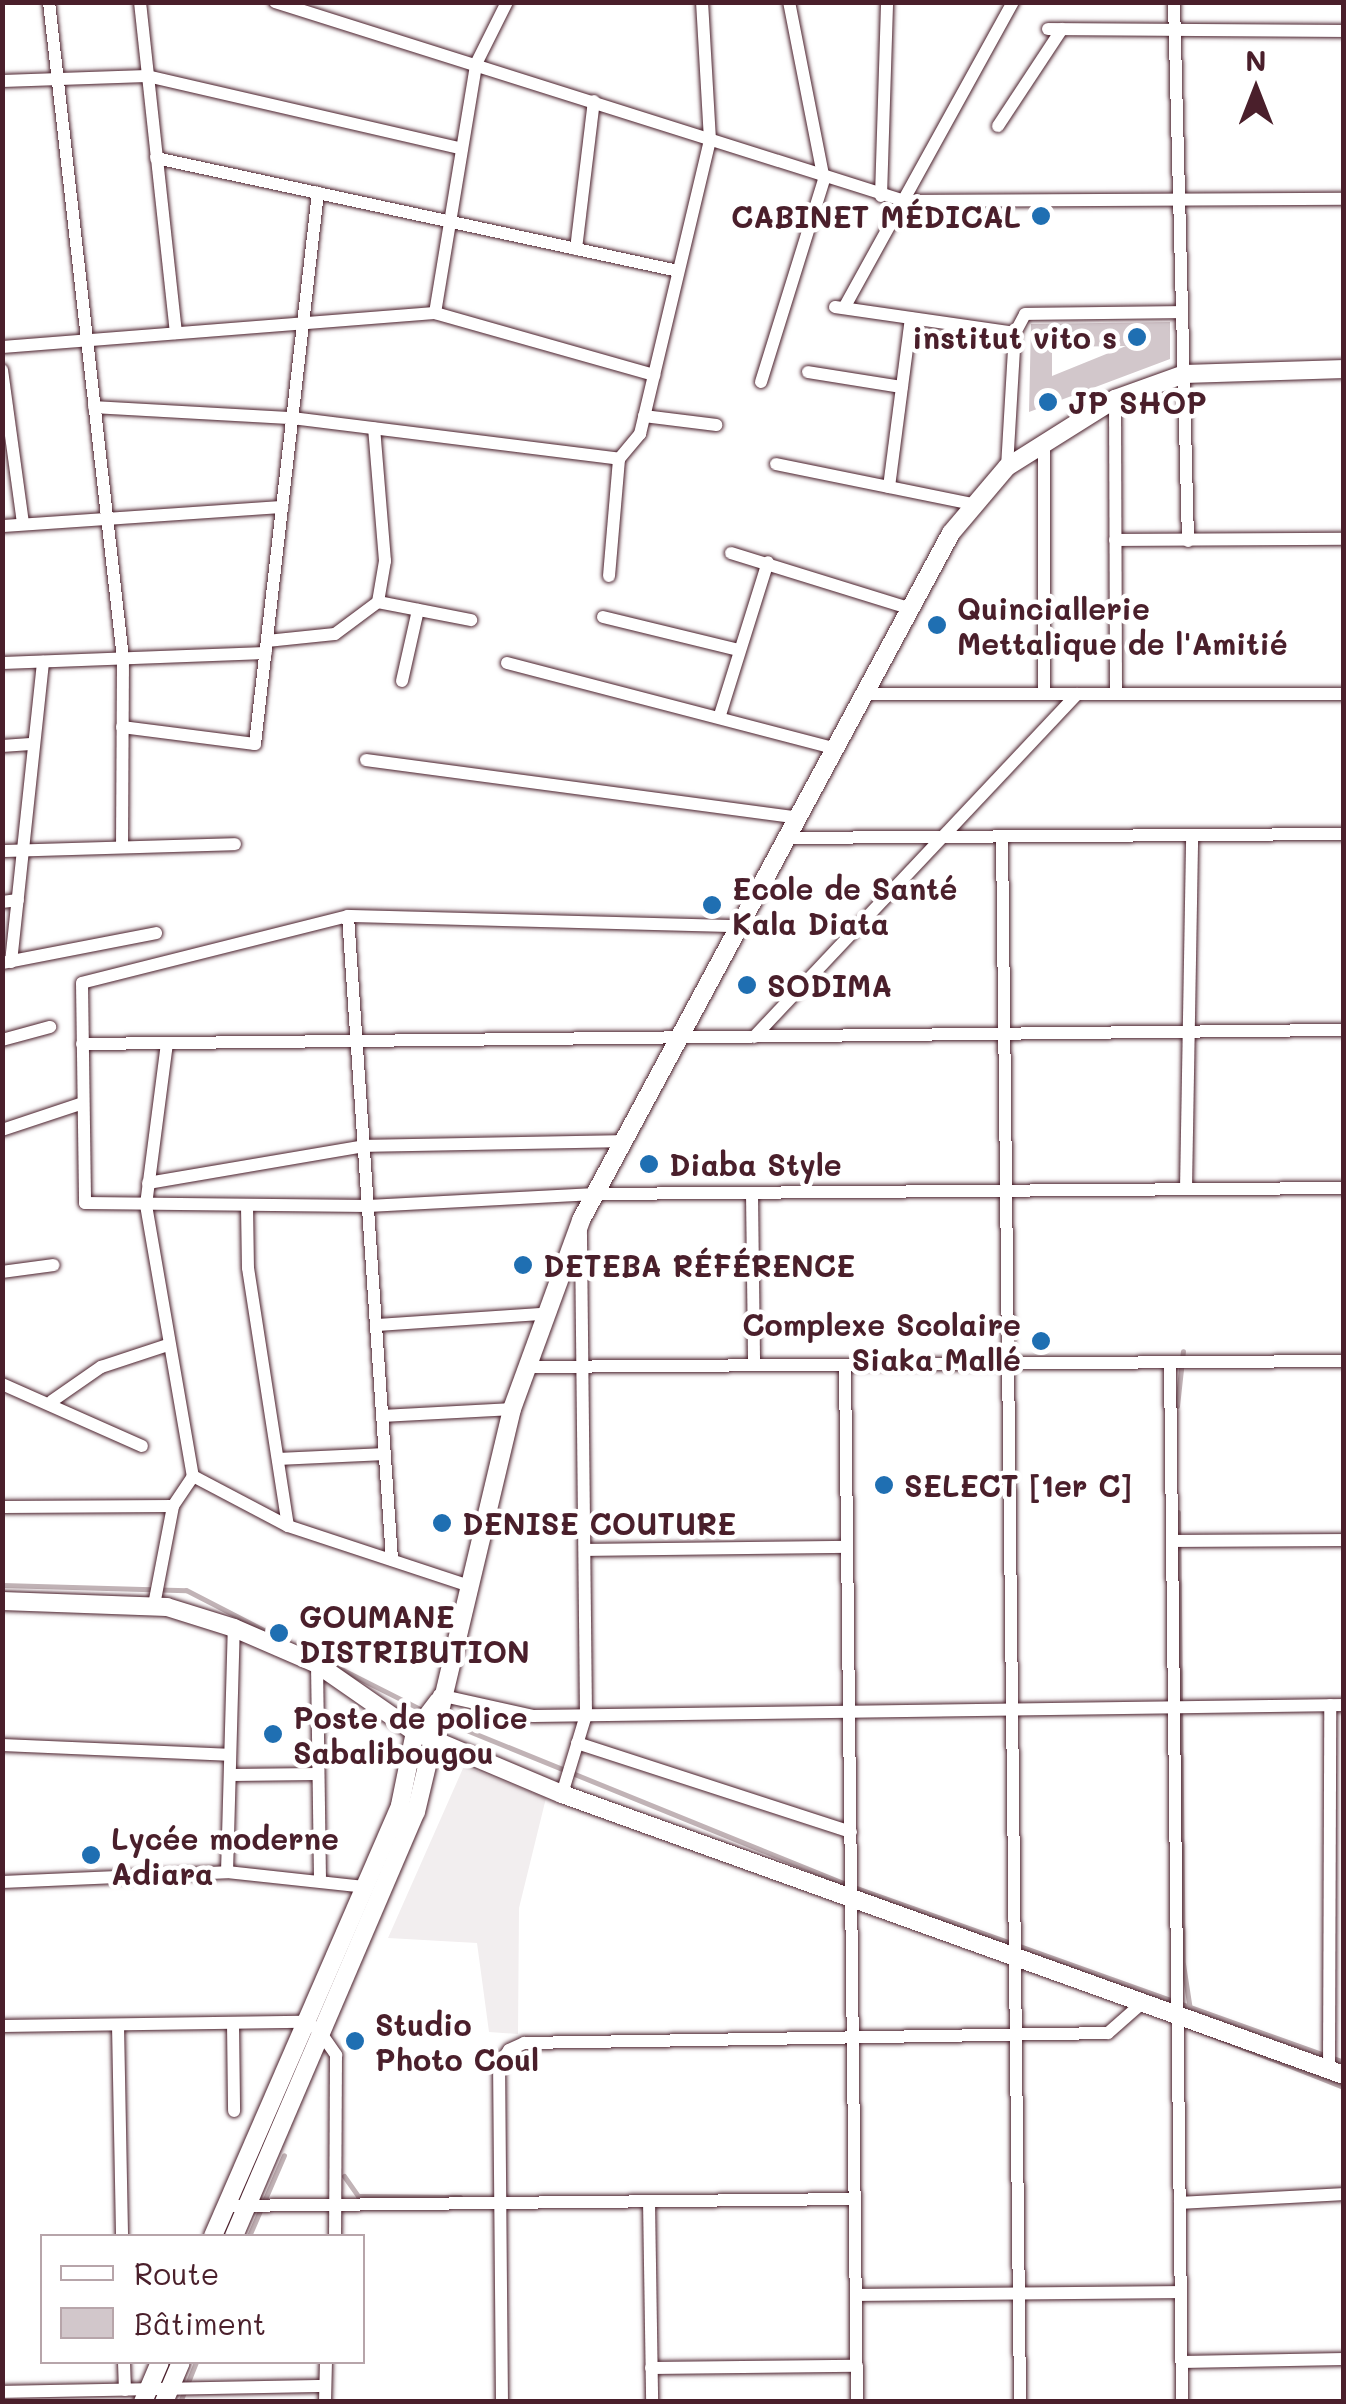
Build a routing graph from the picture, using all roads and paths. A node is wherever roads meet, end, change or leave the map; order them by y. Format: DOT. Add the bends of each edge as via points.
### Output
graph roads {
  1 [pos="49,2"];
  2 [pos="140,2"];
  3 [pos="507,2"];
  4 [pos="702,2"];
  5 [pos="789,2"];
  6 [pos="886,2"];
  7 [pos="1013,2"];
  8 [pos="1174,2"];
  9 [pos="281,3"];
  10 [pos="1174,30"];
  11 [pos="1344,31"];
  12 [pos="476,64"];
  13 [pos="147,76"];
  14 [pos="57,79"];
  15 [pos="2,82"];
  16 [pos="594,101"];
  17 [pos="998,126"];
  18 [pos="710,140"];
  19 [pos="458,148"];
  20 [pos="156,158"];
  21 [pos="824,180"];
  22 [pos="318,193"];
  23 [pos="881,196"];
  24 [pos="1344,198"];
  25 [pos="905,201"];
  26 [pos="1177,201"];
  27 [pos="446,221"];
  28 [pos="576,249"];
  29 [pos="678,271"];
  30 [pos="435,312"];
  31 [pos="1182,312"];
  32 [pos="910,318"];
  33 [pos="301,323"];
  34 [pos="176,333"];
  35 [pos="1015,333"];
  36 [pos="87,340"];
  37 [pos="2,347"];
  38 [pos="1344,369"];
  39 [pos="2,370"];
  40 [pos="808,372"];
  41 [pos="1185,374"];
  42 [pos="654,375"];
  43 [pos="761,382"];
  44 [pos="902,386"];
  45 [pos="1115,399"];
  46 [pos="94,407"];
  47 [pos="644,416"];
  48 [pos="292,418"];
  49 [pos="716,426"];
  50 [pos="374,428"];
  51 [pos="1044,440"];
  52 [pos="619,459"];
  53 [pos="776,464"];
  54 [pos="1007,467"];
  55 [pos="889,487"];
  56 [pos="972,504"];
  57 [pos="282,507"];
  58 [pos="106,517"];
  59 [pos="23,524"];
  60 [pos="2,526"];
  61 [pos="1344,539"];
  62 [pos="1115,540"];
  63 [pos="1188,541"];
  64 [pos="731,553"];
  65 [pos="768,562"];
  66 [pos="608,576"];
  67 [pos="378,602"];
  68 [pos="912,608"];
  69 [pos="418,610"];
  70 [pos="603,617"];
  71 [pos="471,620"];
  72 [pos="266,647"];
  73 [pos="738,650"];
  74 [pos="123,659"];
  75 [pos="43,662"];
  76 [pos="2,663"];
  77 [pos="507,663"];
  78 [pos="402,681"];
  79 [pos="864,694"];
  80 [pos="1044,694"];
  81 [pos="1077,694"];
  82 [pos="1116,694"];
  83 [pos="1344,694"];
  84 [pos="720,715"];
  85 [pos="122,727"];
  86 [pos="34,744"];
  87 [pos="2,746"];
  88 [pos="834,748"];
  89 [pos="366,760"];
  90 [pos="796,817"];
  91 [pos="1344,834"];
  92 [pos="1002,836"];
  93 [pos="1192,836"];
  94 [pos="936,837"];
  95 [pos="785,838"];
  96 [pos="235,844"];
  97 [pos="122,847"];
  98 [pos="2,851"];
  99 [pos="22,851"];
  100 [pos="18,900"];
  101 [pos="2,902"];
  102 [pos="348,916"];
  103 [pos="734,926"];
  104 [pos="156,933"];
  105 [pos="7,963"];
  106 [pos="50,1026"];
  107 [pos="1344,1030"];
  108 [pos="1188,1032"];
  109 [pos="1004,1034"];
  110 [pos="754,1036"];
  111 [pos="680,1037"];
  112 [pos="2,1040"];
  113 [pos="356,1041"];
  114 [pos="167,1043"];
  115 [pos="82,1044"];
  116 [pos="82,1103"];
  117 [pos="2,1130"];
  118 [pos="624,1140"];
  119 [pos="364,1146"];
  120 [pos="148,1184"];
  121 [pos="1344,1188"];
  122 [pos="1186,1190"];
  123 [pos="1006,1191"];
  124 [pos="752,1193"];
  125 [pos="594,1194"];
  126 [pos="146,1205"];
  127 [pos="247,1206"];
  128 [pos="368,1206"];
  129 [pos="581,1220"];
  130 [pos="54,1265"];
  131 [pos="2,1272"];
  132 [pos="542,1314"];
  133 [pos="376,1324"];
  134 [pos="168,1345"];
  135 [pos="1344,1361"];
  136 [pos="1008,1363"];
  137 [pos="1170,1364"];
  138 [pos="845,1365"];
  139 [pos="754,1366"];
  140 [pos="525,1367"];
  141 [pos="587,1367"];
  142 [pos="2,1384"];
  143 [pos="52,1401"];
  144 [pos="512,1409"];
  145 [pos="383,1416"];
  146 [pos="142,1446"];
  147 [pos="385,1454"];
  148 [pos="278,1459"];
  149 [pos="193,1476"];
  150 [pos="2,1506"];
  151 [pos="173,1506"];
  152 [pos="288,1526"];
  153 [pos="1172,1540"];
  154 [pos="1344,1540"];
  155 [pos="847,1547"];
  156 [pos="586,1550"];
  157 [pos="392,1558"];
  158 [pos="466,1585"];
  159 [pos="2,1602"];
  160 [pos="154,1606"];
  161 [pos="234,1628"];
  162 [pos="316,1664"];
  163 [pos="438,1698"];
  164 [pos="1337,1705"];
  165 [pos="1012,1708"];
  166 [pos="849,1710"];
  167 [pos="1174,1712"];
  168 [pos="586,1715"];
  169 [pos="415,1732"];
  170 [pos="435,1740"];
  171 [pos="578,1742"];
  172 [pos="2,1745"];
  173 [pos="228,1754"];
  174 [pos="230,1774"];
  175 [pos="316,1774"];
  176 [pos="562,1794"];
  177 [pos="850,1832"];
  178 [pos="1337,1870"];
  179 [pos="227,1872"];
  180 [pos="320,1878"];
  181 [pos="2,1882"];
  182 [pos="364,1887"];
  183 [pos="851,1894"];
  184 [pos="1015,1956"];
  185 [pos="1141,2004"];
  186 [pos="1178,2016"];
  187 [pos="234,2024"];
  188 [pos="118,2025"];
  189 [pos="2,2026"];
  190 [pos="310,2026"];
  191 [pos="1016,2034"];
  192 [pos="853,2036"];
  193 [pos="1336,2072"];
  194 [pos="234,2111"];
  195 [pos="1344,2194"];
  196 [pos="855,2199"];
  197 [pos="498,2202"];
  198 [pos="649,2202"];
  199 [pos="1180,2203"];
  200 [pos="337,2205"];
  201 [pos="226,2206"];
  202 [pos="247,2206"];
  203 [pos="122,2234"];
  204 [pos="214,2234"];
  205 [pos="235,2234"];
  206 [pos="335,2234"];
  207 [pos="1019,2292"];
  208 [pos="1181,2292"];
  209 [pos="856,2294"];
  210 [pos="1344,2359"];
  211 [pos="1182,2362"];
  212 [pos="124,2364"];
  213 [pos="159,2364"];
  214 [pos="180,2364"];
  215 [pos="326,2364"];
  216 [pos="857,2366"];
  217 [pos="651,2368"];
  218 [pos="324,2386"];
  219 [pos="125,2390"];
  220 [pos="2,2392"];
  221 [pos="167,2395"];
  222 [pos="145,2396"];
  223 [pos="324,2402"];
  224 [pos="502,2402"];
  225 [pos="652,2402"];
  226 [pos="857,2402"];
  227 [pos="1020,2402"];
  228 [pos="1182,2402"];
  1 -- 14 [label="street"];
  2 -- 13 [label="street"];
  3 -- 12 [label="street"];
  4 -- 18 [label="street"];
  5 -- 21 [label="street"];
  6 -- 23 [label="street"];
  7 -- 25 [label="street"];
  8 -- 10 [label="street"];
  9 -- 12 [label="street"];
  10 -- 11 [label="street"];
  10 -- 17 [label="street" via="1055,30"];
  10 -- 26 [label="street"];
  12 -- 16 [label="street"];
  12 -- 19 [label="street"];
  13 -- 14 [label="street"];
  13 -- 19 [label="street"];
  13 -- 20 [label="street"];
  14 -- 15 [label="street"];
  14 -- 36 [label="street"];
  16 -- 18 [label="street"];
  16 -- 28 [label="street"];
  18 -- 21 [label="street"];
  18 -- 29 [label="street"];
  19 -- 27 [label="street"];
  20 -- 22 [label="street"];
  20 -- 34 [label="street"];
  21 -- 23 [label="street"];
  21 -- 43 [label="street"];
  22 -- 27 [label="street"];
  22 -- 33 [label="street"];
  23 -- 25 [label="street"];
  24 -- 26 [label="street"];
  25 -- 26 [label="street"];
  25 -- 32 [label="street" via="840,307"];
  26 -- 31 [label="street"];
  27 -- 28 [label="street"];
  27 -- 30 [label="street"];
  28 -- 29 [label="street"];
  29 -- 42 [label="street"];
  30 -- 33 [label="street"];
  30 -- 42 [label="street"];
  31 -- 35 [label="street" via="1025,314"];
  31 -- 41 [label="street"];
  32 -- 35 [label="street"];
  32 -- 44 [label="street"];
  33 -- 34 [label="street"];
  33 -- 48 [label="street"];
  34 -- 36 [label="street"];
  35 -- 54 [label="street"];
  36 -- 37 [label="street"];
  36 -- 46 [label="street"];
  38 -- 41 [label="main road"];
  39 -- 59 [label="street"];
  40 -- 44 [label="street"];
  41 -- 45 [label="main road"];
  41 -- 63 [label="street"];
  42 -- 47 [label="street"];
  44 -- 55 [label="street"];
  45 -- 51 [label="main road"];
  45 -- 62 [label="street"];
  46 -- 48 [label="street"];
  46 -- 58 [label="street"];
  47 -- 49 [label="street"];
  47 -- 52 [label="street"];
  48 -- 50 [label="street"];
  48 -- 57 [label="street"];
  50 -- 52 [label="street"];
  50 -- 67 [label="street" via="385,561"];
  51 -- 54 [label="main road"];
  51 -- 80 [label="street"];
  52 -- 66 [label="street"];
  53 -- 55 [label="street"];
  54 -- 56 [label="main road"];
  55 -- 56 [label="street"];
  56 -- 68 [label="main road"];
  57 -- 58 [label="street"];
  57 -- 72 [label="street"];
  58 -- 59 [label="street"];
  58 -- 74 [label="street"];
  59 -- 60 [label="street"];
  61 -- 63 [label="street"];
  62 -- 63 [label="street"];
  62 -- 82 [label="street"];
  64 -- 65 [label="street"];
  65 -- 68 [label="street"];
  65 -- 73 [label="street"];
  67 -- 69 [label="street"];
  67 -- 72 [label="street" via="335,634"];
  68 -- 79 [label="main road"];
  69 -- 71 [label="street"];
  69 -- 78 [label="street"];
  70 -- 73 [label="street"];
  72 -- 74 [label="street"];
  72 -- 85 [label="street" via="255,744"];
  73 -- 84 [label="street"];
  74 -- 75 [label="street"];
  74 -- 85 [label="street"];
  75 -- 76 [label="street"];
  75 -- 86 [label="street"];
  77 -- 84 [label="street"];
  79 -- 80 [label="street"];
  79 -- 88 [label="main road"];
  80 -- 81 [label="street"];
  81 -- 82 [label="street"];
  81 -- 94 [label="street"];
  82 -- 83 [label="street"];
  84 -- 88 [label="street"];
  85 -- 97 [label="street"];
  86 -- 87 [label="street"];
  86 -- 99 [label="street"];
  88 -- 90 [label="main road"];
  89 -- 90 [label="street"];
  90 -- 95 [label="main road"];
  91 -- 93 [label="street"];
  92 -- 93 [label="street"];
  92 -- 94 [label="street"];
  92 -- 109 [label="street"];
  93 -- 108 [label="street"];
  94 -- 95 [label="street"];
  94 -- 110 [label="street"];
  95 -- 103 [label="main road"];
  96 -- 97 [label="street"];
  97 -- 99 [label="street"];
  98 -- 99 [label="street"];
  99 -- 100 [label="street"];
  100 -- 101 [label="street"];
  100 -- 105 [label="street"];
  102 -- 103 [label="street"];
  102 -- 113 [label="street"];
  102 -- 115 [label="street" via="82,984"];
  103 -- 111 [label="main road"];
  104 -- 105 [label="street"];
  106 -- 112 [label="street"];
  107 -- 108 [label="street"];
  108 -- 109 [label="street"];
  108 -- 122 [label="street"];
  109 -- 110 [label="street"];
  109 -- 123 [label="street"];
  110 -- 111 [label="street"];
  111 -- 113 [label="street"];
  111 -- 118 [label="main road"];
  113 -- 114 [label="street"];
  113 -- 119 [label="street"];
  114 -- 115 [label="street"];
  114 -- 120 [label="street"];
  115 -- 116 [label="street"];
  116 -- 117 [label="street"];
  116 -- 126 [label="street" via="85,1203"];
  118 -- 119 [label="street"];
  118 -- 125 [label="main road"];
  119 -- 120 [label="street"];
  119 -- 128 [label="street"];
  120 -- 126 [label="street"];
  121 -- 122 [label="street"];
  122 -- 123 [label="street"];
  123 -- 124 [label="street"];
  123 -- 136 [label="street"];
  124 -- 125 [label="street"];
  124 -- 139 [label="street"];
  125 -- 128 [label="street"];
  125 -- 129 [label="main road"];
  126 -- 127 [label="street"];
  126 -- 134 [label="street"];
  127 -- 128 [label="street"];
  127 -- 148 [label="street" via="248,1268"];
  128 -- 133 [label="street"];
  129 -- 132 [label="main road"];
  129 -- 141 [label="street"];
  130 -- 131 [label="street"];
  132 -- 133 [label="street"];
  132 -- 140 [label="main road"];
  133 -- 145 [label="street"];
  134 -- 143 [label="street" via="101,1367"];
  134 -- 149 [label="street"];
  135 -- 137 [label="street"];
  136 -- 137 [label="street"];
  136 -- 138 [label="street"];
  136 -- 165 [label="street"];
  137 -- 153 [label="street"];
  138 -- 139 [label="street"];
  138 -- 155 [label="street"];
  139 -- 141 [label="street"];
  140 -- 141 [label="street"];
  140 -- 144 [label="main road"];
  141 -- 156 [label="street"];
  142 -- 143 [label="street"];
  143 -- 146 [label="street"];
  144 -- 145 [label="street"];
  144 -- 158 [label="main road"];
  145 -- 147 [label="street"];
  147 -- 148 [label="street"];
  147 -- 157 [label="street"];
  148 -- 152 [label="street"];
  149 -- 151 [label="street"];
  149 -- 152 [label="street"];
  150 -- 151 [label="street"];
  151 -- 160 [label="street"];
  152 -- 157 [label="street"];
  153 -- 154 [label="street"];
  153 -- 167 [label="street"];
  155 -- 156 [label="street"];
  155 -- 166 [label="street"];
  156 -- 168 [label="street"];
  157 -- 158 [label="street"];
  158 -- 163 [label="main road"];
  159 -- 160 [label="main road"];
  160 -- 161 [label="main road"];
  161 -- 162 [label="main road"];
  161 -- 173 [label="street"];
  162 -- 169 [label="main road"];
  162 -- 175 [label="street"];
  163 -- 168 [label="street" via="533,1716"];
  163 -- 169 [label="main road"];
  163 -- 170 [label="main road"];
  164 -- 167 [label="street"];
  164 -- 178 [label="street"];
  165 -- 166 [label="street"];
  165 -- 167 [label="street"];
  165 -- 184 [label="street"];
  166 -- 168 [label="street"];
  166 -- 177 [label="street"];
  167 -- 186 [label="street"];
  168 -- 171 [label="street"];
  169 -- 170 [label="main road"];
  169 -- 182 [label="main road" via="400,1805"];
  170 -- 176 [label="main road"];
  170 -- 190 [label="main road" via="416,1812"];
  171 -- 176 [label="street"];
  171 -- 177 [label="street"];
  172 -- 173 [label="street"];
  173 -- 174 [label="street"];
  174 -- 175 [label="street"];
  174 -- 179 [label="street"];
  175 -- 180 [label="street"];
  176 -- 183 [label="main road"];
  177 -- 183 [label="street"];
  178 -- 193 [label="street"];
  179 -- 180 [label="street"];
  179 -- 181 [label="street"];
  180 -- 182 [label="street"];
  182 -- 190 [label="main road"];
  183 -- 184 [label="main road"];
  183 -- 192 [label="street"];
  184 -- 185 [label="main road"];
  184 -- 191 [label="street"];
  185 -- 186 [label="main road"];
  185 -- 191 [label="street" via="1108,2033"];
  186 -- 193 [label="main road"];
  186 -- 199 [label="street"];
  187 -- 188 [label="street"];
  187 -- 190 [label="street"];
  187 -- 194 [label="street"];
  188 -- 189 [label="street"];
  188 -- 203 [label="street"];
  190 -- 200 [label="street" via="336,2055"];
  190 -- 201 [label="main road"];
  190 -- 202 [label="main road"];
  191 -- 192 [label="street"];
  191 -- 207 [label="street"];
  192 -- 196 [label="street"];
  192 -- 197 [label="street" via="524,2043 499,2064"];
  195 -- 199 [label="street"];
  196 -- 198 [label="street"];
  196 -- 209 [label="street"];
  197 -- 198 [label="street"];
  197 -- 200 [label="street"];
  197 -- 224 [label="street"];
  198 -- 217 [label="street"];
  199 -- 208 [label="street"];
  200 -- 202 [label="street"];
  200 -- 206 [label="street"];
  201 -- 202 [label="street"];
  201 -- 204 [label="main road"];
  202 -- 205 [label="main road"];
  207 -- 208 [label="street"];
  207 -- 209 [label="street"];
  207 -- 227 [label="street"];
  208 -- 211 [label="street"];
  209 -- 216 [label="street"];
  210 -- 211 [label="street"];
  211 -- 228 [label="street"];
  212 -- 219 [label="street"];
  213 -- 222 [label="main road"];
  214 -- 221 [label="main road"];
  215 -- 218 [label="street"];
  216 -- 217 [label="street"];
  216 -- 226 [label="street"];
  217 -- 225 [label="street"];
  218 -- 221 [label="street"];
  218 -- 223 [label="street"];
  219 -- 220 [label="street"];
  219 -- 222 [label="street"];
  221 -- 222 [label="street"];
}
